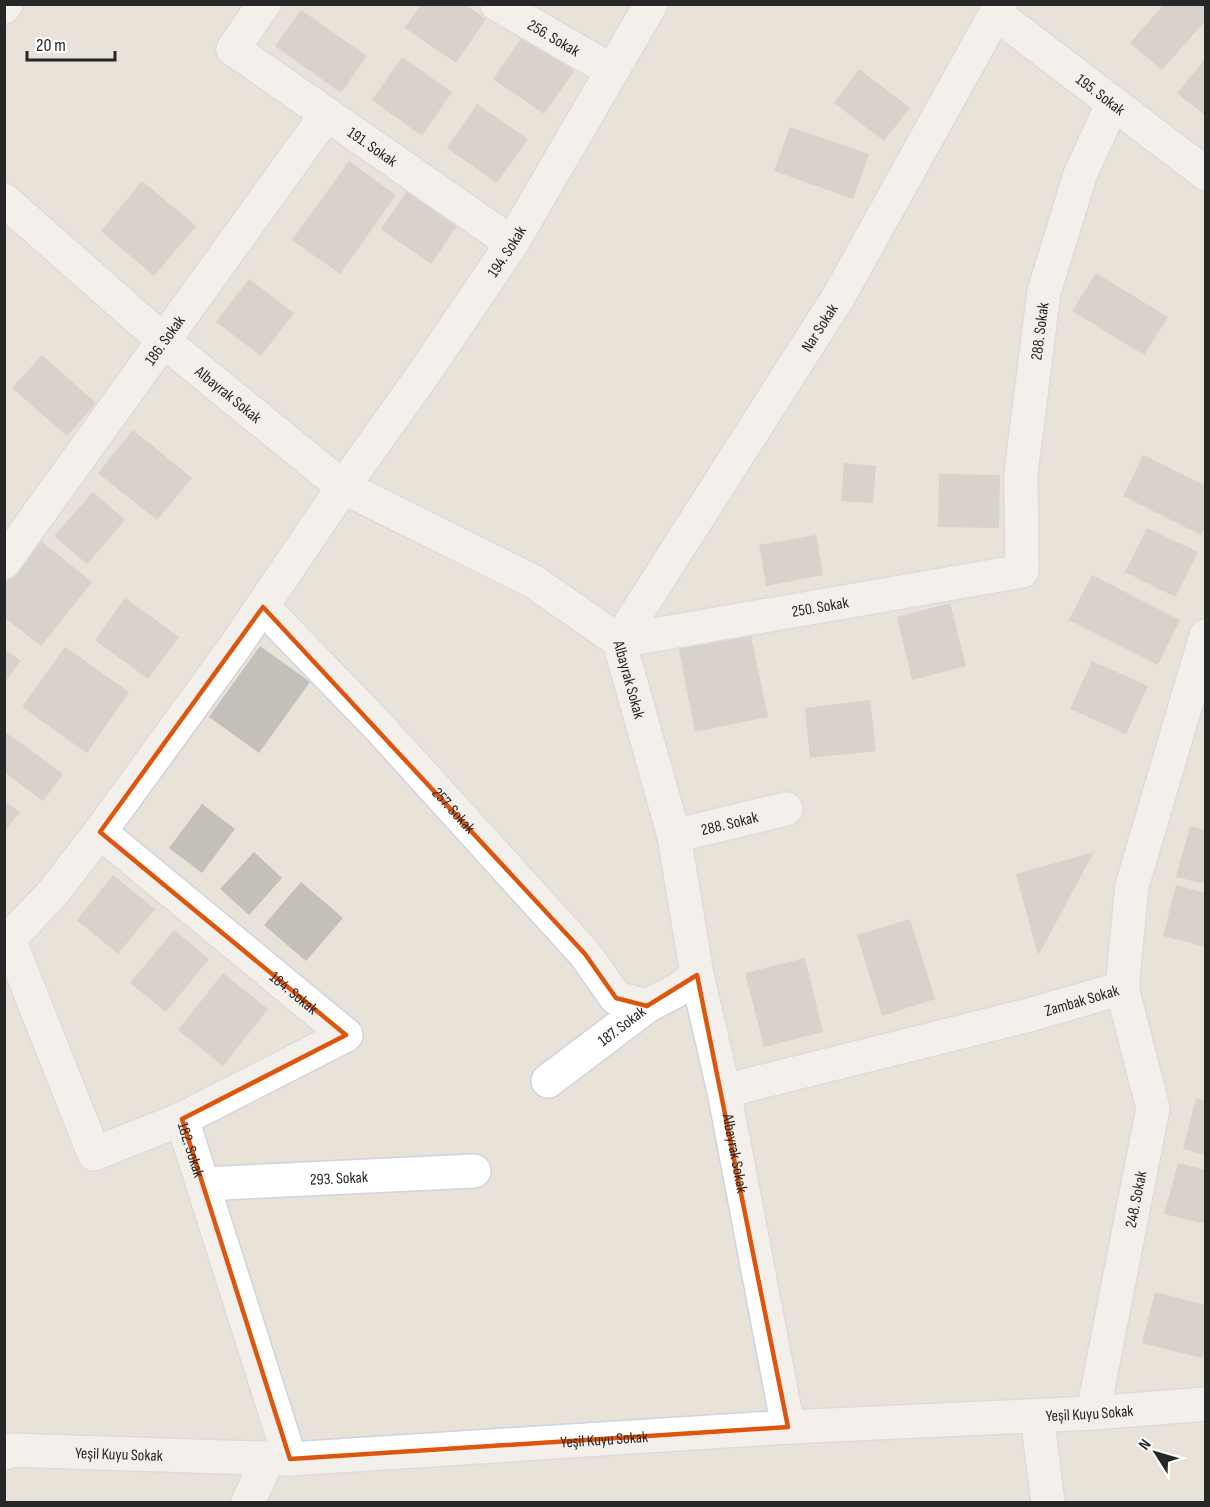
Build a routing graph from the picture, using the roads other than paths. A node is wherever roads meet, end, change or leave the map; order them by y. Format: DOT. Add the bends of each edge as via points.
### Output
graph roads {
  1 [pos="264,4"];
  2 [pos="497,4"];
  3 [pos="651,4"];
  4 [pos="998,10"];
  5 [pos="612,71"];
  6 [pos="1113,103"];
  7 [pos="326,115"];
  8 [pos="1206,174"];
  9 [pos="10,216"];
  10 [pos="512,243"];
  11 [pos="165,342"];
  12 [pos="343,487"];
  13 [pos="4,562"];
  14 [pos="1022,571"];
  15 [pos="263,606"];
  16 [pos="1206,636"];
  17 [pos="619,641"];
  18 [pos="786,809"];
  19 [pos="100,832"];
  20 [pos="674,836"];
  21 [pos="7,940"];
  22 [pos="697,975"];
  23 [pos="1122,988"];
  24 [pos="647,1006"];
  25 [pos="548,1081"];
  26 [pos="724,1091"];
  27 [pos="182,1119"];
  28 [pos="474,1171"];
  29 [pos="203,1184"];
  30 [pos="1206,1404"];
  31 [pos="1093,1413"];
  32 [pos="1037,1416"];
  33 [pos="788,1427"];
  34 [pos="6,1449"];
  35 [pos="279,1459"];
  36 [pos="248,1503"];
  37 [pos="1048,1503"];
  1 -- 7 [label="street, 191. Sokak" via="233,49"];
  2 -- 5 [label="street, 256. Sokak"];
  3 -- 5 [label="street, 194. Sokak"];
  4 -- 6 [label="street, 195. Sokak"];
  4 -- 17 [label="street, Nar Sokak" via="839,296"];
  5 -- 10 [label="street, 194. Sokak"];
  6 -- 8 [label="street, 195. Sokak"];
  6 -- 14 [label="street, 288. Sokak" via="1080,175 1044,292 1021,472"];
  7 -- 10 [label="street, 191. Sokak"];
  7 -- 11 [label="street, 186. Sokak"];
  9 -- 11 [label="street, Albayrak Sokak"];
  10 -- 12 [label="street, 194. Sokak"];
  11 -- 12 [label="street, Albayrak Sokak"];
  11 -- 13 [label="street, 186. Sokak"];
  12 -- 15 [label="street, 194. Sokak"];
  12 -- 17 [label="street, Albayrak Sokak" via="534,582"];
  14 -- 17 [label="street, 250. Sokak"];
  15 -- 19 [label="street, 194. Sokak"];
  15 -- 24 [label="street, 257. Sokak" via="577,945 616,998"];
  16 -- 23 [label="street, Zambak Sokak" via="1132,886"];
  17 -- 20 [label="street, Albayrak Sokak"];
  18 -- 20 [label="street, 288. Sokak"];
  19 -- 21 [label="street, 194. Sokak" via="52,894"];
  19 -- 27 [label="street, 184. Sokak" via="346,1035"];
  20 -- 22 [label="street, Albayrak Sokak"];
  21 -- 27 [label="street, 182. Sokak" via="94,1154"];
  22 -- 24 [label="street, 187. Sokak"];
  22 -- 26 [label="street, Albayrak Sokak"];
  23 -- 26 [label="street, Zambak Sokak"];
  23 -- 31 [label="street, 248. Sokak" via="1153,1108"];
  24 -- 25 [label="street, 187. Sokak"];
  26 -- 33 [label="street, Albayrak Sokak"];
  27 -- 29 [label="street, 182. Sokak"];
  28 -- 29 [label="street, 293. Sokak"];
  29 -- 35 [label="street, 182. Sokak"];
  30 -- 31 [label="street, Yeşil Kuyu Sokak"];
  31 -- 32 [label="street, Yeşil Kuyu Sokak"];
  32 -- 33 [label="street, Yeşil Kuyu Sokak"];
  32 -- 37 [label="street"];
  33 -- 35 [label="street, Yeşil Kuyu Sokak"];
  34 -- 35 [label="street, Yeşil Kuyu Sokak"];
  35 -- 36 [label="street"];
}
